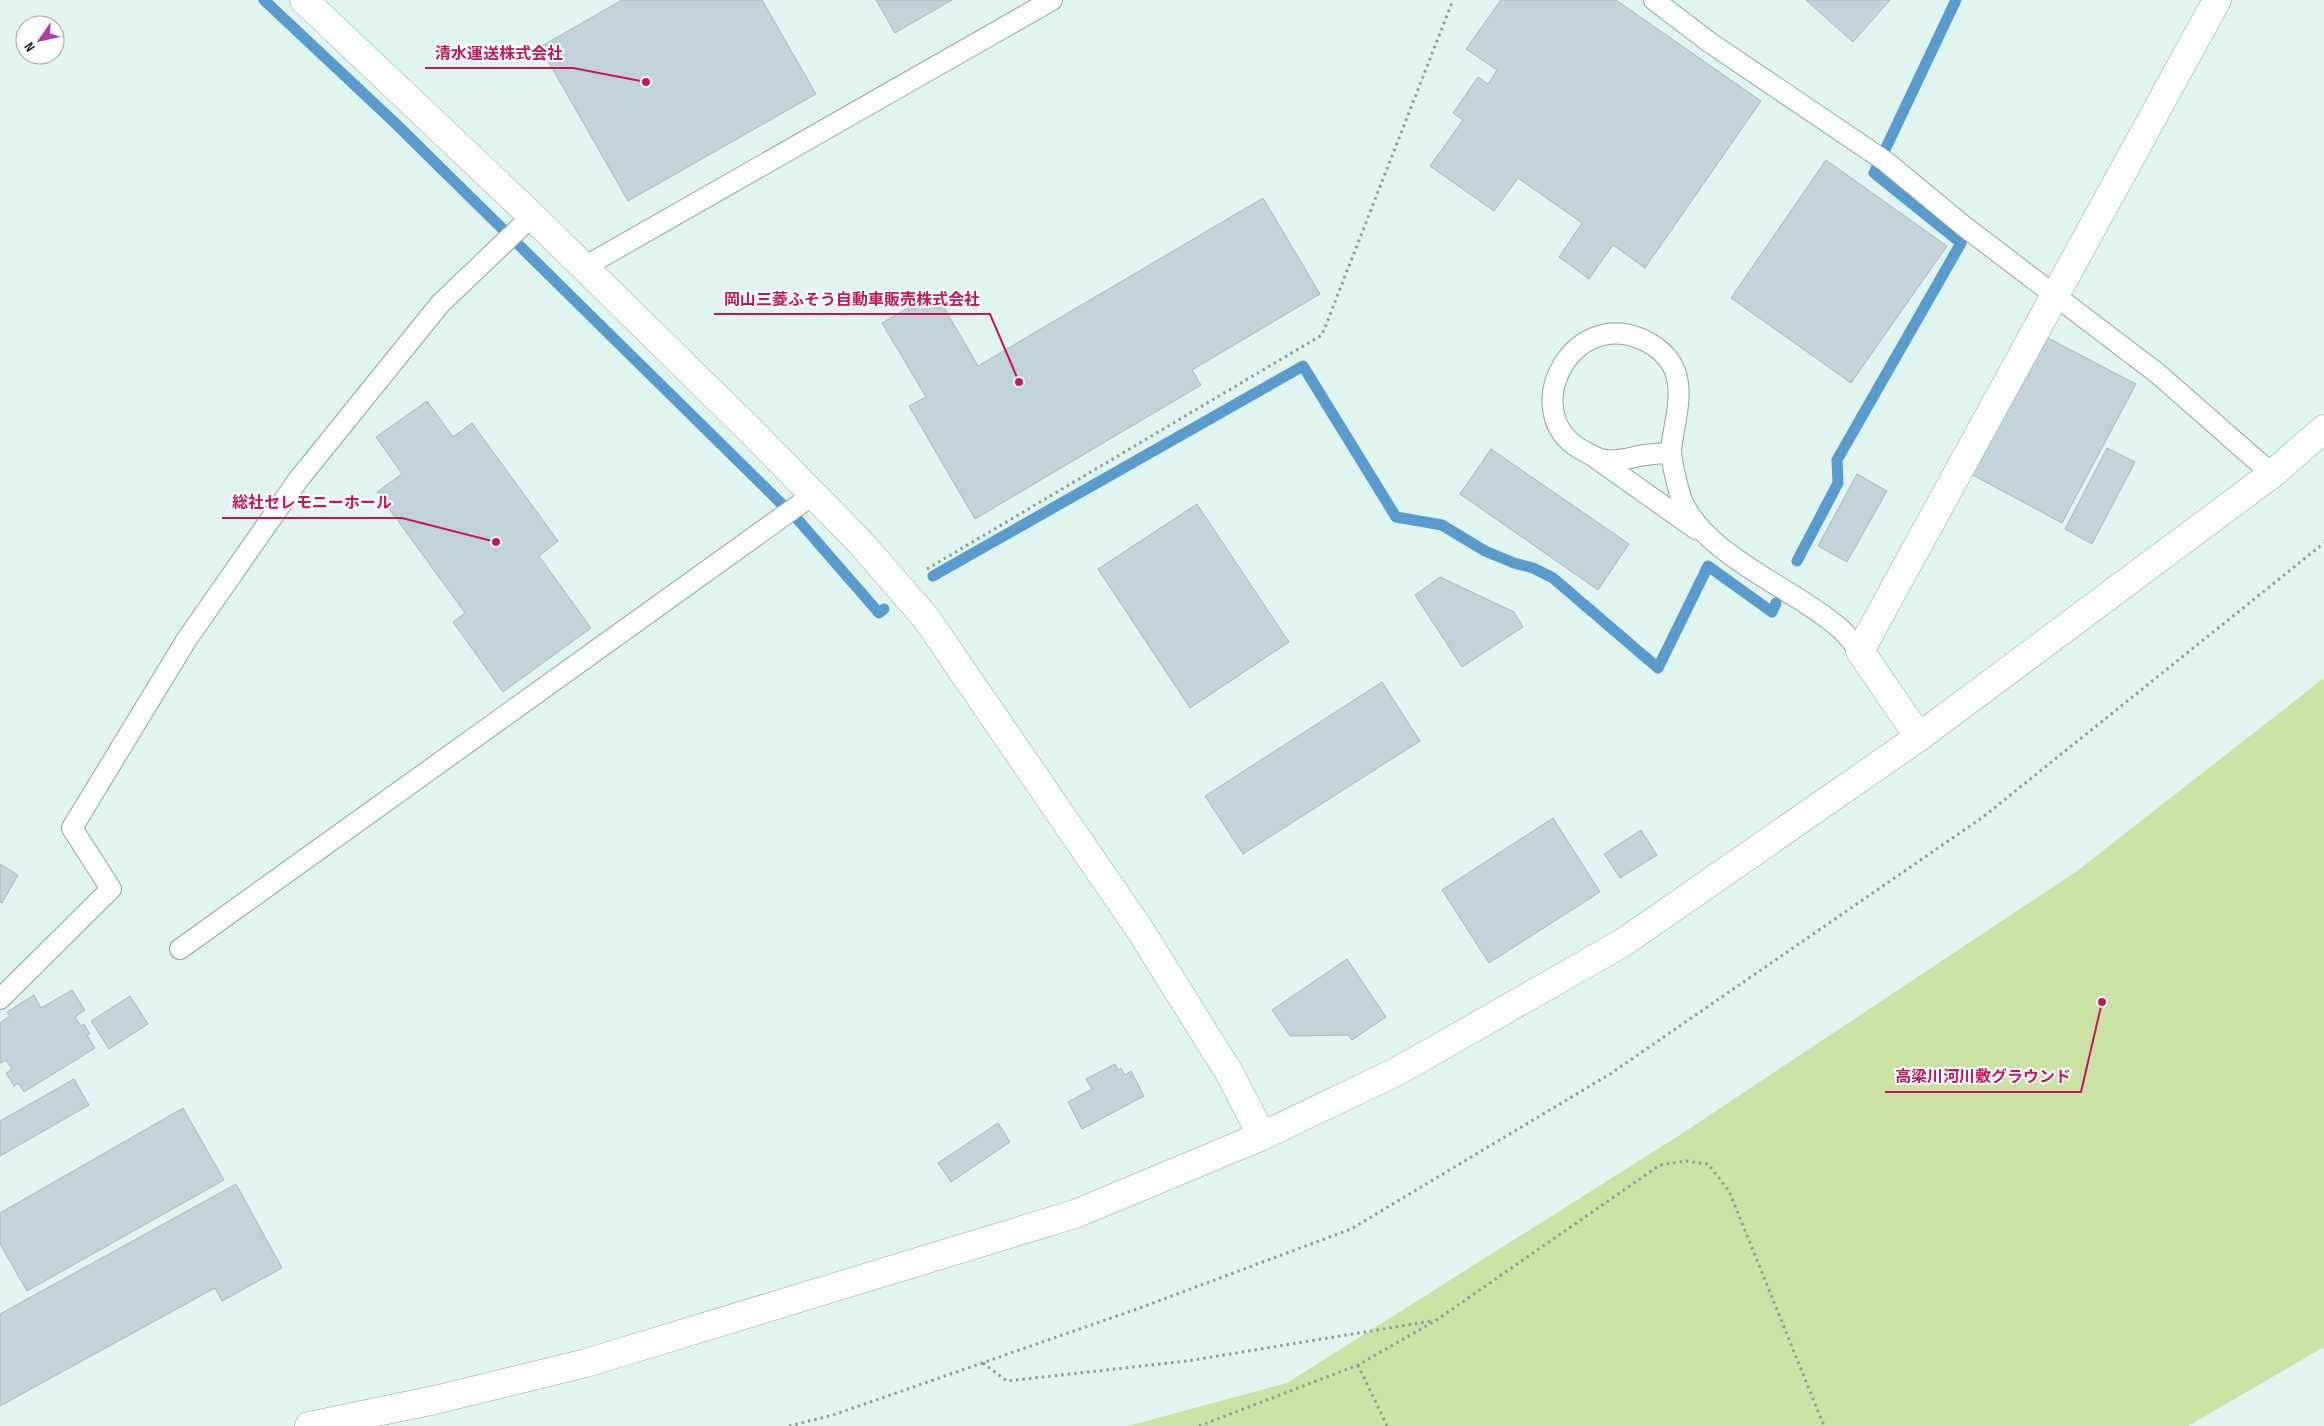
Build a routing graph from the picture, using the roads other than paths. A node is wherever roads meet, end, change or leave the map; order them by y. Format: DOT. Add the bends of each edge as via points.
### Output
graph roads {
  1 [pos="304,0"];
  2 [pos="1052,0"];
  3 [pos="1654,0"];
  4 [pos="2217,0"];
  5 [pos="519,229"];
  6 [pos="584,267"];
  7 [pos="2055,296"];
  8 [pos="2324,429"];
  9 [pos="1671,452"];
  10 [pos="1592,456"];
  11 [pos="2272,474"];
  12 [pos="798,505"];
  13 [pos="1716,543"];
  14 [pos="1860,651"];
  15 [pos="1919,737"];
  16 [pos="180,949"];
  17 [pos="0,999"];
  18 [pos="1262,1136"];
  19 [pos="309,1426"];
  1 -- 5 [label="street"];
  2 -- 6 [label="lane"];
  3 -- 7 [label="lane" via="1709,42 1882,159"];
  4 -- 7 [label="street"];
  5 -- 6 [label="street"];
  5 -- 17 [label="lane" via="440,304 298,480 187,640 72,828 111,889"];
  6 -- 12 [label="street"];
  7 -- 11 [label="lane" via="2157,373"];
  7 -- 14 [label="street"];
  8 -- 11 [label="street"];
  9 -- 10 [label="lane" via="1624,461"];
  9 -- 10 [label="lane" via="1680,394 1672,367 1665,356 1648,342 1618,334 1592,339 1581,345 1570,353 1556,376 1553,402 1559,424 1575,446"];
  9 -- 13 [label="lane" via="1681,499 1695,523"];
  10 -- 13 [label="lane"];
  11 -- 15 [label="street"];
  12 -- 16 [label="lane"];
  12 -- 18 [label="street" via="898,586 926,618 1140,930 1230,1074"];
  13 -- 14 [label="lane" via="1837,626"];
  14 -- 15 [label="street"];
  15 -- 18 [label="street" via="1624,942 1398,1071"];
  18 -- 19 [label="street" via="1075,1214 624,1352 435,1400"];
}
